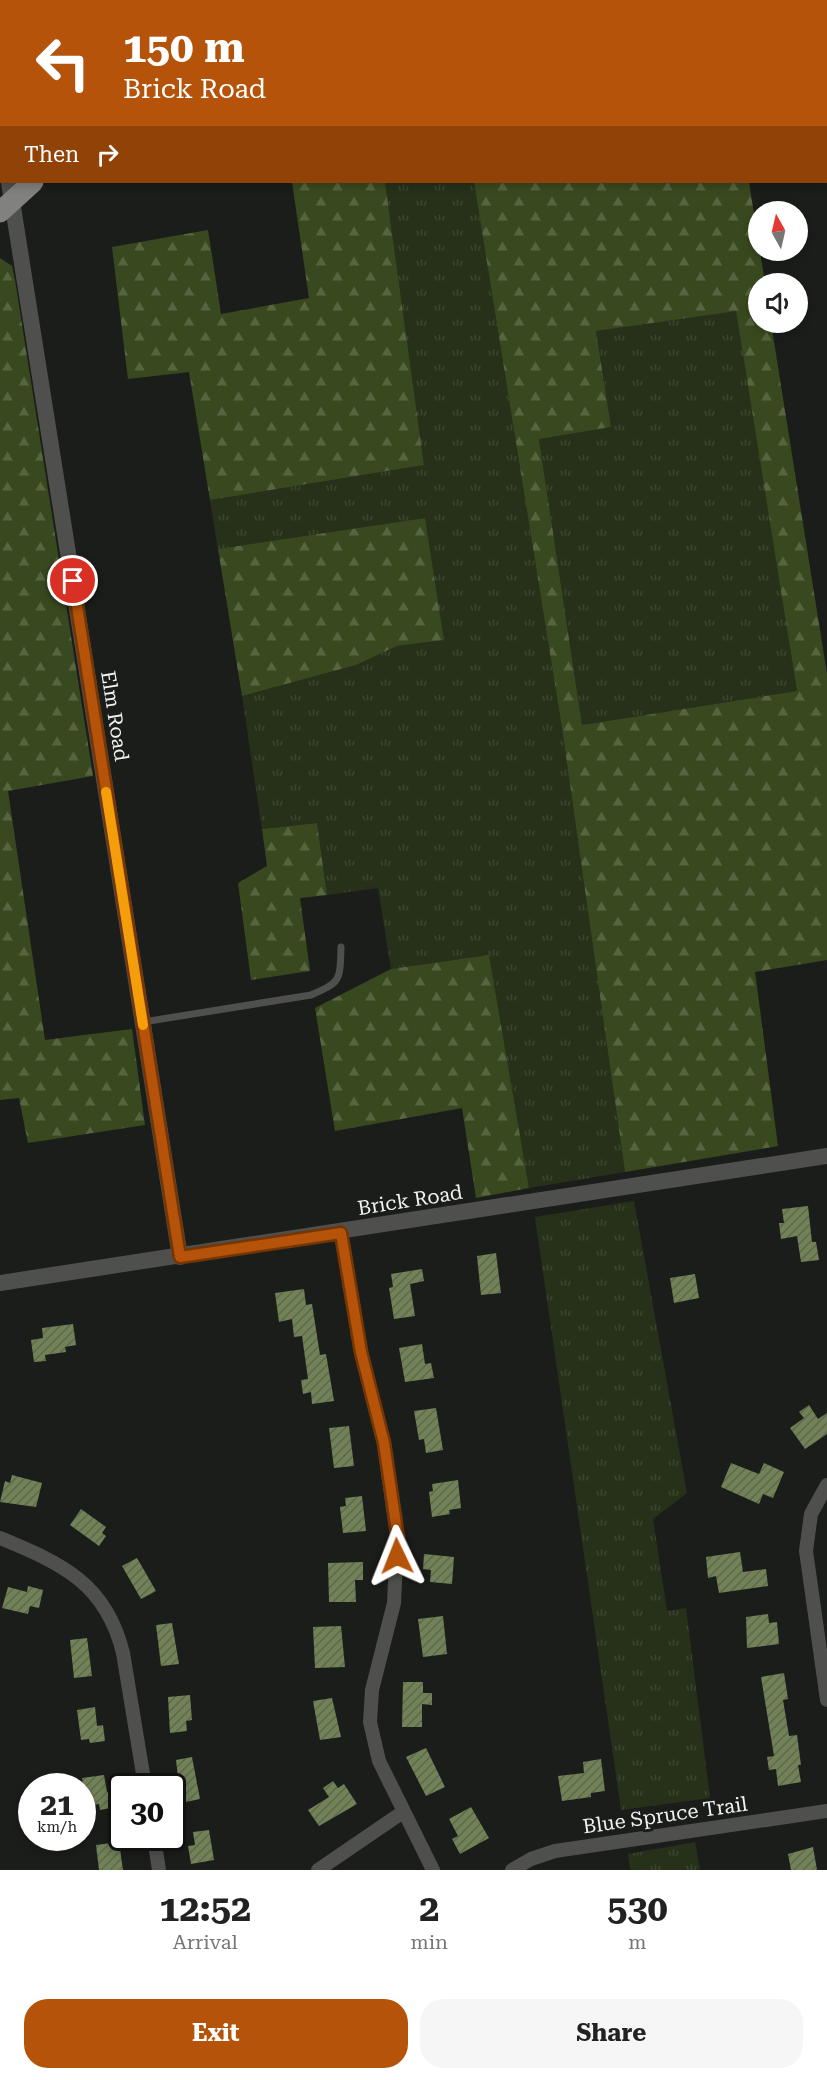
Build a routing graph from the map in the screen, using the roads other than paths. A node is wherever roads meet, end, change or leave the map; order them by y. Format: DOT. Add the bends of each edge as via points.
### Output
graph roads {
  1 [pos="31,183"];
  2 [pos="7,198"];
  3 [pos="341,947"];
  4 [pos="143,1022"];
  5 [pos="827,1155"];
  6 [pos="341,1233"];
  7 [pos="180,1257"];
  8 [pos="0,1283"];
  9 [pos="827,1485"];
  10 [pos="0,1538"];
  11 [pos="827,1700"];
  12 [pos="143,1773"];
  13 [pos="827,1811"];
  14 [pos="404,1812"];
  15 [pos="156,1851"];
  16 [pos="159,1870"];
  17 [pos="318,1870"];
  18 [pos="433,1870"];
  19 [pos="512,1870"];
  1 -- 2 [label="main road"];
  2 -- 4 [label="street, Elm Road"];
  3 -- 4 [label="lane" via="339,977 334,986 311,995"];
  4 -- 7 [label="street, Elm Road"];
  5 -- 6 [label="street, Brick Road"];
  6 -- 7 [label="street, Brick Road"];
  6 -- 14 [label="street" via="361,1352 384,1443 398,1538 394,1603 372,1690 370,1722 378,1761"];
  7 -- 8 [label="street, Brick Road"];
  9 -- 11 [label="street" via="811,1514 806,1551"];
  10 -- 12 [label="street" via="61,1565 86,1584 104,1606 123,1653"];
  13 -- 19 [label="street, Blue Spruce Trail" via="555,1851"];
  14 -- 17 [label="street"];
  14 -- 18 [label="street"];
  15 -- 16 [label="street"];
}
